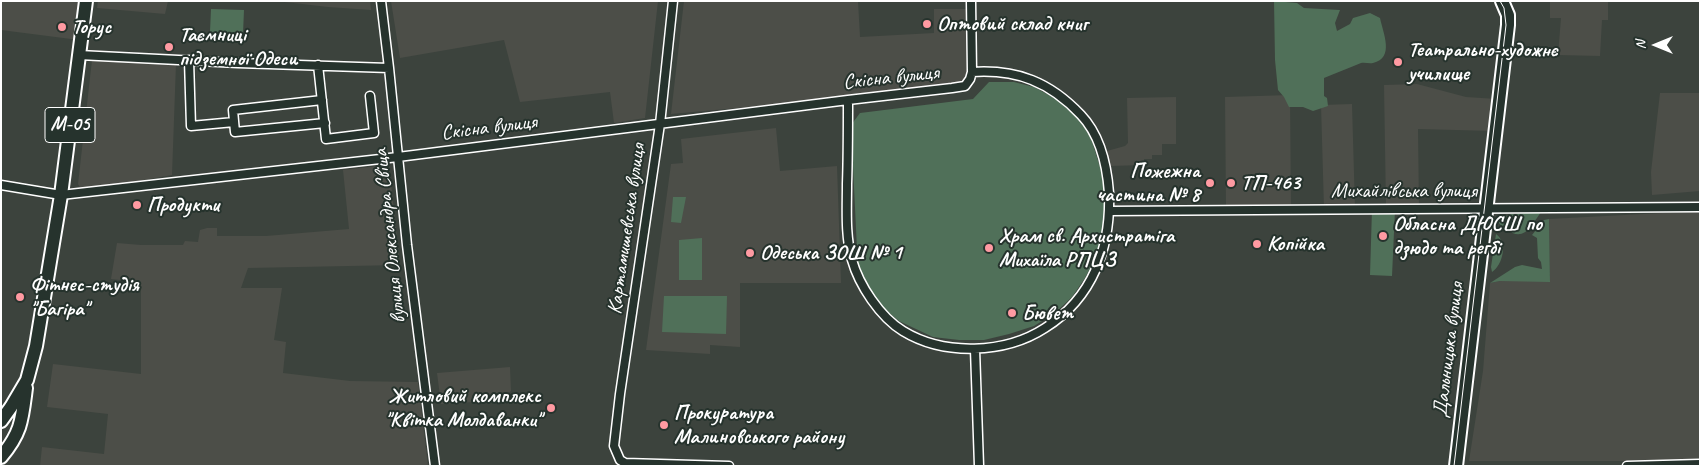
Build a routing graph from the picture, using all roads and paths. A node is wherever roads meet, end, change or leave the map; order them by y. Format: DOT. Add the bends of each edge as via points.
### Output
graph roads {
  1 [pos="86,1"];
  2 [pos="381,1"];
  3 [pos="672,1"];
  4 [pos="971,1"];
  5 [pos="1502,1"];
  6 [pos="1514,1"];
  7 [pos="1508,14"];
  8 [pos="79,54"];
  9 [pos="189,60"];
  10 [pos="318,65"];
  11 [pos="389,68"];
  12 [pos="972,72"];
  13 [pos="370,96"];
  14 [pos="322,100"];
  15 [pos="848,100"];
  16 [pos="234,122"];
  17 [pos="325,123"];
  18 [pos="660,124"];
  19 [pos="398,157"];
  20 [pos="1,185"];
  21 [pos="61,195"];
  22 [pos="1700,207"];
  23 [pos="1486,208"];
  24 [pos="1109,211"];
  25 [pos="975,349"];
  26 [pos="27,380"];
  27 [pos="1,420"];
  28 [pos="1,457"];
  29 [pos="1700,464"];
  30 [pos="435,466"];
  31 [pos="730,466"];
  32 [pos="979,466"];
  33 [pos="1456,466"];
  34 [pos="1627,466"];
  1 -- 8 [label="main road, М-05"];
  2 -- 11 [label="street, вулиця Олександра Свіща"];
  3 -- 18 [label="street, Картамишевська вулиця"];
  4 -- 12 [label="street"];
  5 -- 7 [label="main road"];
  6 -- 7 [label="main road"];
  7 -- 23 [label="main road, Дальницька вулиця"];
  8 -- 9 [label="street"];
  8 -- 21 [label="main road, М-05"];
  9 -- 10 [label="street"];
  9 -- 16 [label="street" via="192,126"];
  10 -- 11 [label="street"];
  10 -- 14 [label="street"];
  11 -- 19 [label="street, вулиця Олександра Свіща"];
  12 -- 15 [label="street, Cкісна вулиця" via="965,86"];
  12 -- 24 [label="street" via="1006,72 1023,77 1070,103 1098,138 1108,177"];
  13 -- 17 [label="street" via="374,133 326,138"];
  14 -- 16 [label="street" via="232,110"];
  14 -- 17 [label="street"];
  15 -- 18 [label="street, Cкісна вулиця"];
  15 -- 25 [label="street" via="847,228 852,260 864,288 882,313 902,330 925,341"];
  16 -- 17 [label="street" via="235,132"];
  18 -- 19 [label="street, Cкісна вулиця"];
  18 -- 31 [label="street, Картамишевська вулиця" via="614,446 620,460 632,464"];
  19 -- 21 [label="street, Cкісна вулиця"];
  19 -- 30 [label="street, вулиця Олександра Свіща"];
  20 -- 21 [label="street, Cкісна вулиця"];
  21 -- 26 [label="main road, М-05" via="36,346"];
  22 -- 23 [label="street, Михайлівська вулиця"];
  23 -- 24 [label="street, Михайлівська вулиця"];
  23 -- 33 [label="main road, Дальницька вулиця"];
  24 -- 25 [label="street" via="1104,250 1096,271 1066,312 1045,328 1012,344"];
  25 -- 32 [label="street"];
  26 -- 27 [label="main road, М-05"];
  26 -- 28 [label="main road" via="18,434"];
  29 -- 34 [label="street"];
}
